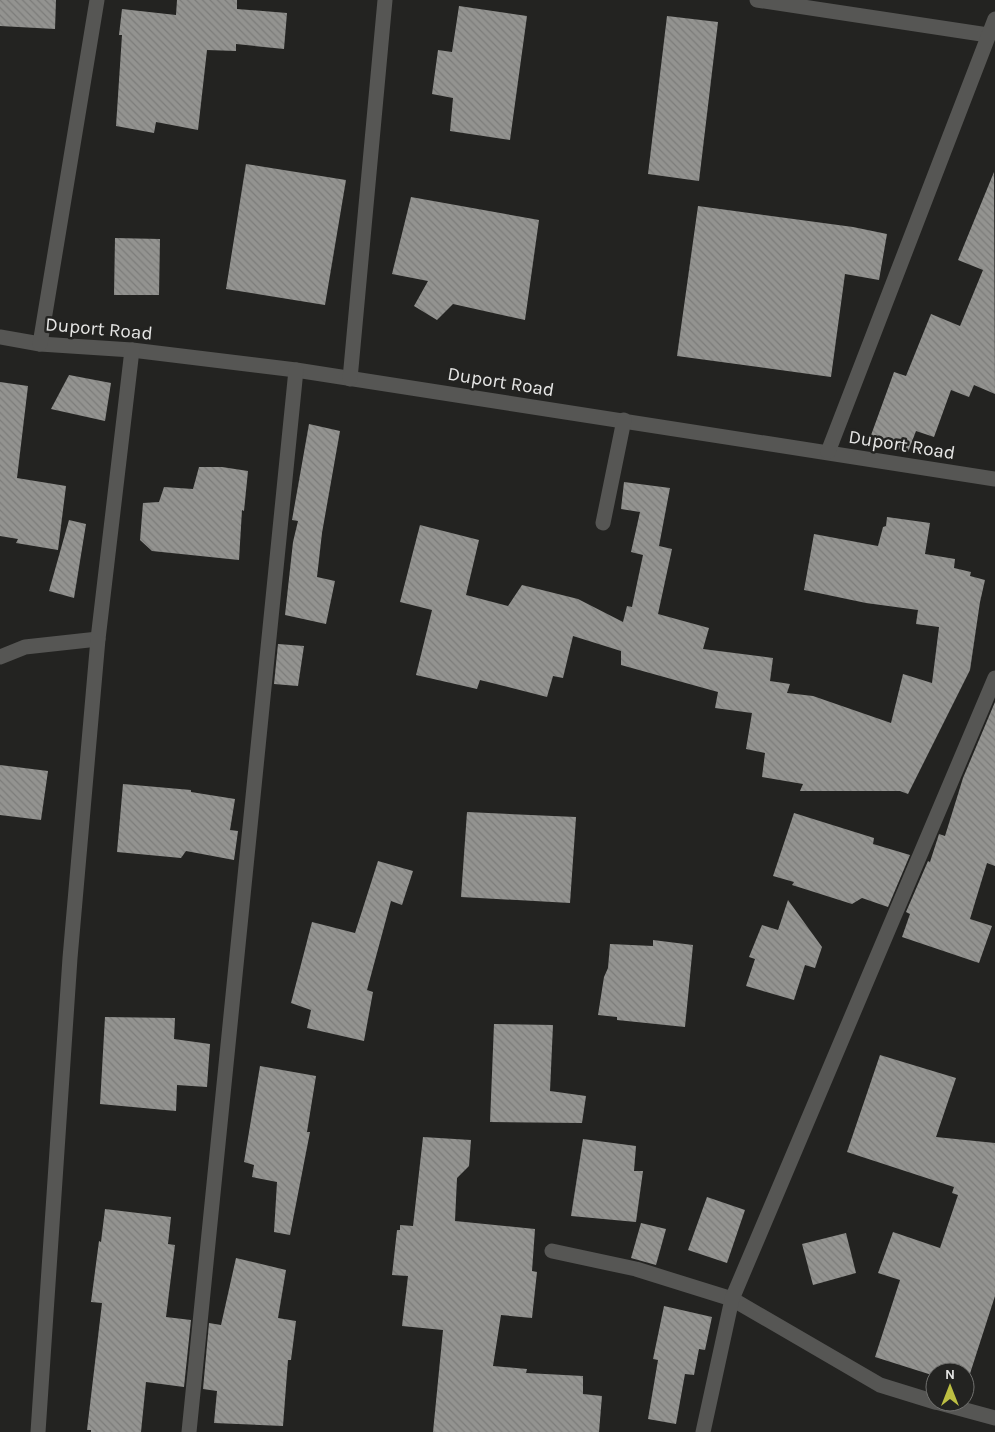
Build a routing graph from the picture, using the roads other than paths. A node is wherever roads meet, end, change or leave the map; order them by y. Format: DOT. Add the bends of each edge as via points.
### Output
graph roads {
  1 [pos="97,0"];
  2 [pos="385,0"];
  3 [pos="757,0"];
  4 [pos="995,19"];
  5 [pos="988,35"];
  6 [pos="0,337"];
  7 [pos="40,344"];
  8 [pos="132,350"];
  9 [pos="296,370"];
  10 [pos="350,378"];
  11 [pos="624,420"];
  12 [pos="828,452"];
  13 [pos="995,479"];
  14 [pos="603,523"];
  15 [pos="98,639"];
  16 [pos="0,657"];
  17 [pos="995,678"];
  18 [pos="552,1251"];
  19 [pos="732,1300"];
  20 [pos="925,1399"];
  21 [pos="973,1412"];
  22 [pos="995,1418"];
  23 [pos="38,1432"];
  24 [pos="189,1432"];
  25 [pos="703,1432"];
  1 -- 7 [label="street"];
  2 -- 10 [label="street"];
  3 -- 5 [label="street"];
  4 -- 5 [label="street"];
  5 -- 12 [label="street"];
  6 -- 7 [label="street, Duport Road"];
  7 -- 8 [label="street, Duport Road"];
  8 -- 9 [label="street, Duport Road"];
  8 -- 15 [label="street"];
  9 -- 10 [label="street, Duport Road"];
  9 -- 24 [label="street"];
  10 -- 11 [label="street, Duport Road"];
  11 -- 12 [label="street, Duport Road"];
  11 -- 14 [label="street"];
  12 -- 13 [label="street, Duport Road"];
  15 -- 16 [label="street" via="25,648"];
  15 -- 23 [label="street" via="70,958"];
  17 -- 19 [label="street"];
  18 -- 19 [label="street" via="636,1269"];
  19 -- 20 [label="street" via="880,1385"];
  19 -- 25 [label="street"];
  21 -- 22 [label="street"];
}
